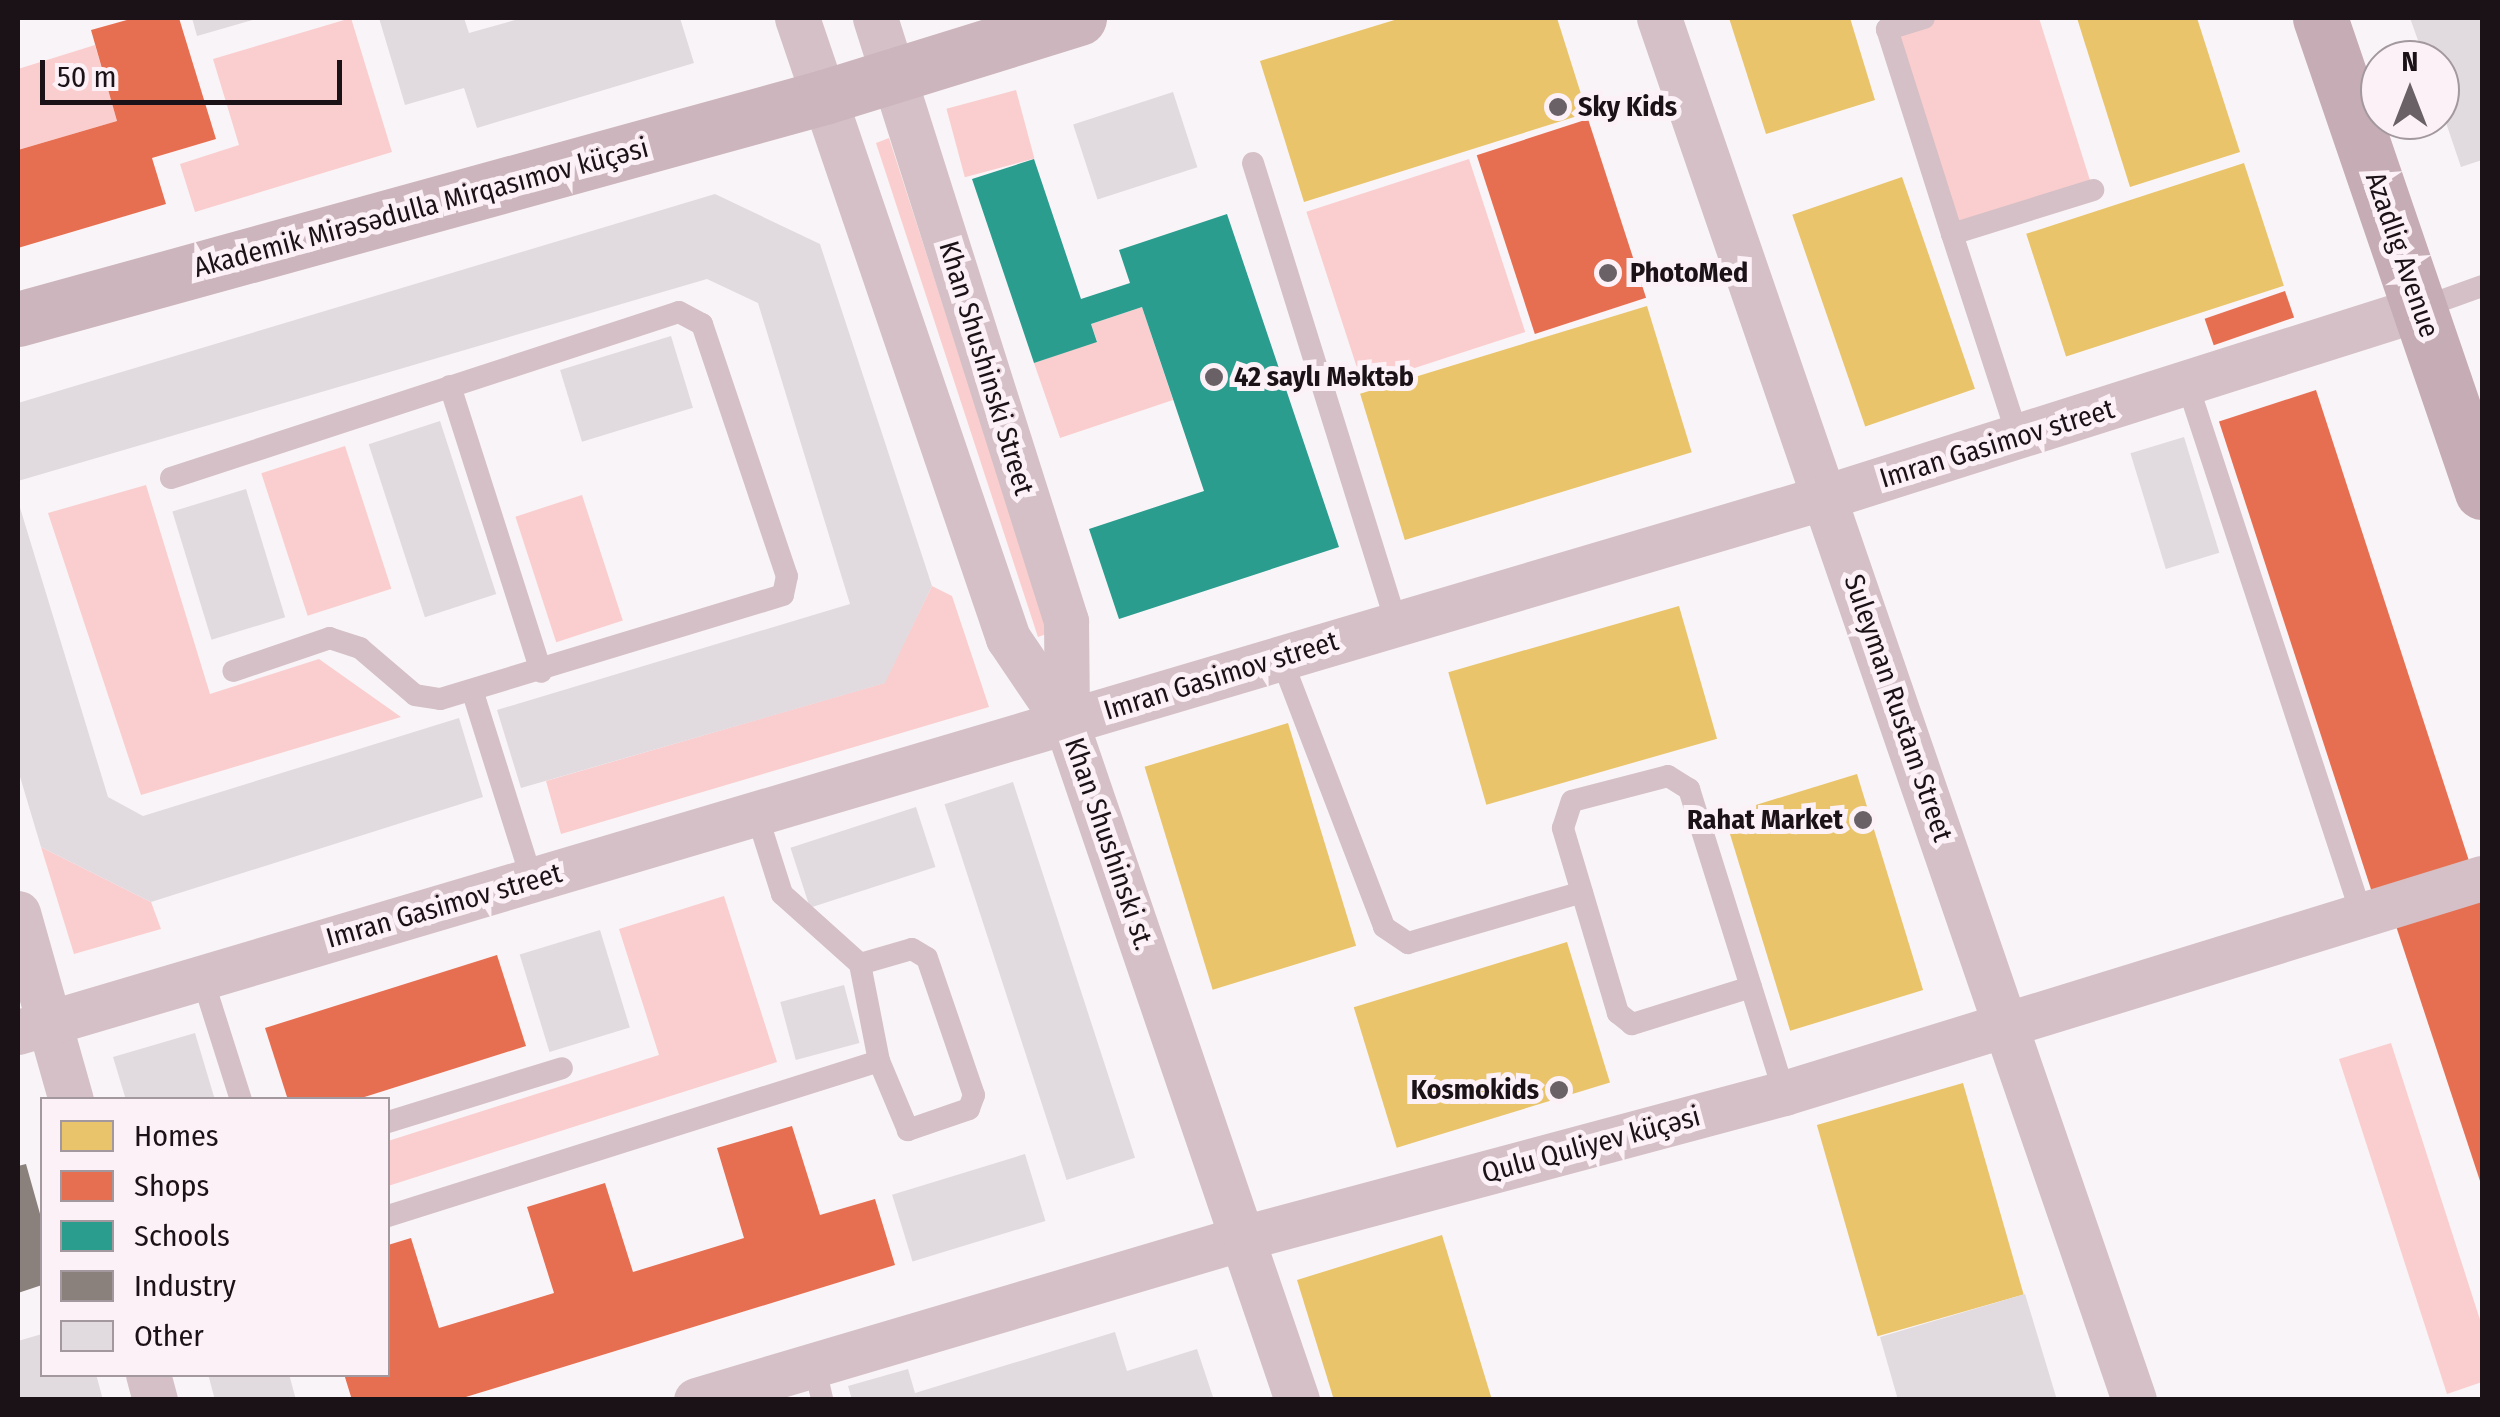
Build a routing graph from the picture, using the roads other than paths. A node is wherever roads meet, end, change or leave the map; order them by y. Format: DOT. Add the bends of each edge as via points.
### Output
graph roads {
  1 [pos="798,18"];
  2 [pos="875,18"];
  3 [pos="1079,18"];
  4 [pos="1659,18"];
  5 [pos="1924,18"];
  6 [pos="2320,18"];
  7 [pos="894,75"];
  8 [pos="824,96"];
  9 [pos="1253,162"];
  10 [pos="2093,190"];
  11 [pos="1952,234"];
  12 [pos="2482,286"];
  13 [pos="2421,308"];
  14 [pos="18,319"];
  15 [pos="450,386"];
  16 [pos="2188,386"];
  17 [pos="2018,437"];
  18 [pos="170,478"];
  19 [pos="2482,492"];
  20 [pos="1825,497"];
  21 [pos="1396,621"];
  22 [pos="1281,658"];
  23 [pos="233,671"];
  24 [pos="541,672"];
  25 [pos="474,693"];
  26 [pos="1067,724"];
  27 [pos="757,815"];
  28 [pos="2482,878"];
  29 [pos="532,880"];
  30 [pos="1582,892"];
  31 [pos="18,914"];
  32 [pos="2362,916"];
  33 [pos="860,964"];
  34 [pos="202,976"];
  35 [pos="1751,987"];
  36 [pos="2009,1025"];
  37 [pos="34,1027"];
  38 [pos="880,1061"];
  39 [pos="562,1068"];
  40 [pos="1784,1093"];
  41 [pos="69,1097"];
  42 [pos="239,1097"];
  43 [pos="390,1121"];
  44 [pos="390,1215"];
  45 [pos="1246,1237"];
  46 [pos="818,1382"];
  47 [pos="696,1400"];
  48 [pos="1297,1400"];
  49 [pos="2134,1400"];
  1 -- 8 [label="street, Khan Shushinski st."];
  2 -- 7 [label="street, Khan Shushinski Street"];
  3 -- 7 [label="street"];
  4 -- 20 [label="street, Suleyman Rustam Street"];
  5 -- 11 [label="lane" via="1887,29"];
  6 -- 13 [label="main road, Azadlig Avenue"];
  7 -- 8 [label="street, Akademik Mirəsədulla Mirqasımov küçəsi"];
  7 -- 26 [label="street, Khan Shushinski Street" via="1066,621"];
  8 -- 14 [label="street, Akademik Mirəsədulla Mirqasımov küçəsi"];
  8 -- 26 [label="street, Khan Shushinski st." via="1008,638"];
  9 -- 21 [label="lane"];
  10 -- 11 [label="lane"];
  11 -- 17 [label="lane"];
  12 -- 13 [label="lane"];
  13 -- 16 [label="street, Imran Gasimov street"];
  13 -- 19 [label="main road, Azadlig Avenue"];
  15 -- 18 [label="lane"];
  15 -- 24 [label="lane"];
  15 -- 24 [label="lane" via="679,312 702,324 787,576 782,595"];
  16 -- 17 [label="street, Imran Gasimov street"];
  16 -- 32 [label="lane"];
  17 -- 20 [label="street, Imran Gasimov street"];
  20 -- 21 [label="street, Imran Gasimov street"];
  20 -- 36 [label="street, Suleyman Rustam Street"];
  21 -- 22 [label="street, Imran Gasimov street"];
  22 -- 26 [label="street, Imran Gasimov street"];
  22 -- 30 [label="lane" via="1384,928 1408,943"];
  23 -- 25 [label="lane" via="330,638 360,648 415,695"];
  24 -- 25 [label="lane"];
  25 -- 29 [label="lane"];
  26 -- 27 [label="street, Imran Gasimov street"];
  26 -- 45 [label="street, Khan Shushinski st."];
  27 -- 29 [label="street, Imran Gasimov street"];
  27 -- 33 [label="lane" via="782,894"];
  28 -- 32 [label="street, Qulu Quliyev küçəsi"];
  29 -- 34 [label="street, Imran Gasimov street"];
  30 -- 35 [label="lane" via="1618,1013 1632,1024"];
  30 -- 35 [label="lane" via="1563,828 1572,802 1668,776 1689,788"];
  31 -- 37 [label="street"];
  32 -- 36 [label="street, Qulu Quliyev küçəsi"];
  33 -- 38 [label="lane"];
  33 -- 38 [label="lane" via="912,949 928,958 974,1094 968,1109 908,1130"];
  34 -- 37 [label="street, Imran Gasimov street"];
  34 -- 42 [label="lane"];
  35 -- 40 [label="lane"];
  36 -- 40 [label="street, Qulu Quliyev küçəsi"];
  36 -- 49 [label="street, Suleyman Rustam Street"];
  37 -- 41 [label="street"];
  38 -- 44 [label="lane"];
  39 -- 43 [label="lane"];
  40 -- 45 [label="street, Qulu Quliyev küçəsi"];
  45 -- 46 [label="street, Qulu Quliyev küçəsi"];
  45 -- 48 [label="street, Khan Shushinski st."];
  46 -- 47 [label="street, Qulu Quliyev küçəsi"];
}
